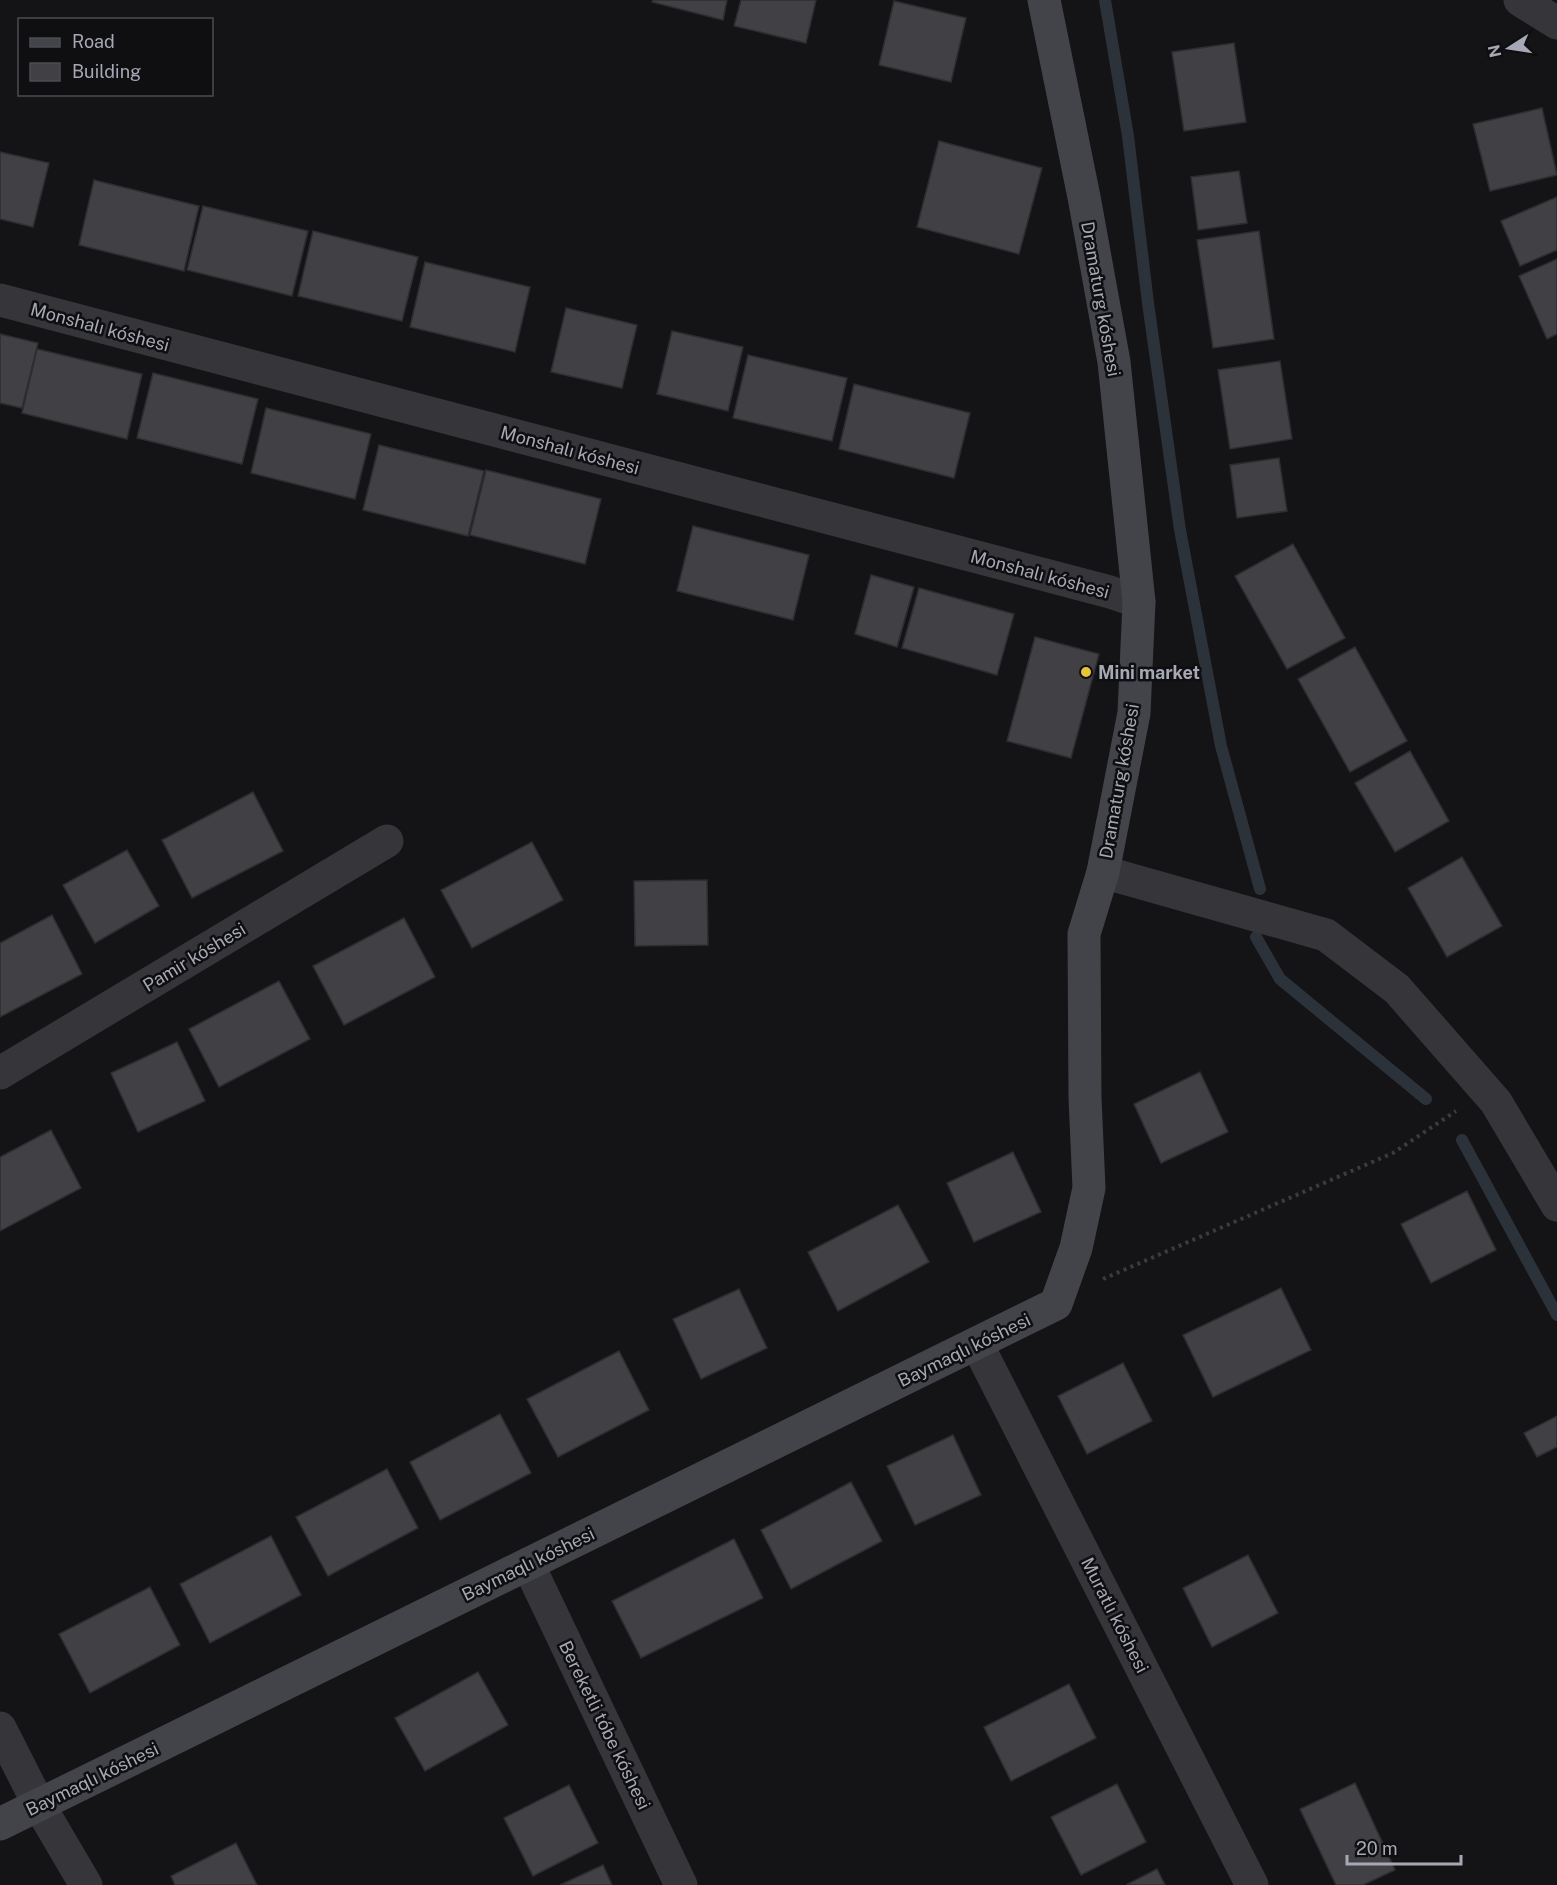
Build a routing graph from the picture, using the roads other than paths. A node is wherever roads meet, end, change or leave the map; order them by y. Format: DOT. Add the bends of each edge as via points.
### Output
graph roads {
  1 [pos="1044,0"];
  2 [pos="1520,0"];
  3 [pos="1557,23"];
  4 [pos="0,300"];
  5 [pos="1139,602"];
  6 [pos="387,841"];
  7 [pos="1103,872"];
  8 [pos="0,1072"];
  9 [pos="1557,1205"];
  10 [pos="977,1344"];
  11 [pos="528,1564"];
  12 [pos="0,1728"];
  13 [pos="39,1805"];
  14 [pos="0,1824"];
  15 [pos="86,1885"];
  16 [pos="681,1885"];
  17 [pos="1252,1885"];
  1 -- 5 [label="street, Dramaturg kóshesi" via="1114,362"];
  2 -- 3 [label="street"];
  4 -- 5 [label="street, Monshalı kóshesi"];
  5 -- 7 [label="street, Dramaturg kóshesi" via="1134,712"];
  6 -- 8 [label="street, Pamir kóshesi"];
  7 -- 9 [label="street, Dramaturg kóshesi" via="1326,935 1397,989 1487,1091"];
  7 -- 10 [label="street, Baymaqlı kóshesi" via="1084,934 1089,1188 1076,1248 1056,1304"];
  10 -- 11 [label="street, Baymaqlı kóshesi"];
  10 -- 17 [label="street, Muratlı kóshesi"];
  11 -- 13 [label="street, Baymaqlı kóshesi"];
  11 -- 16 [label="street, Bereketli tóbe kóshesi"];
  12 -- 13 [label="street"];
  13 -- 14 [label="street, Baymaqlı kóshesi"];
  13 -- 15 [label="street"];
}
